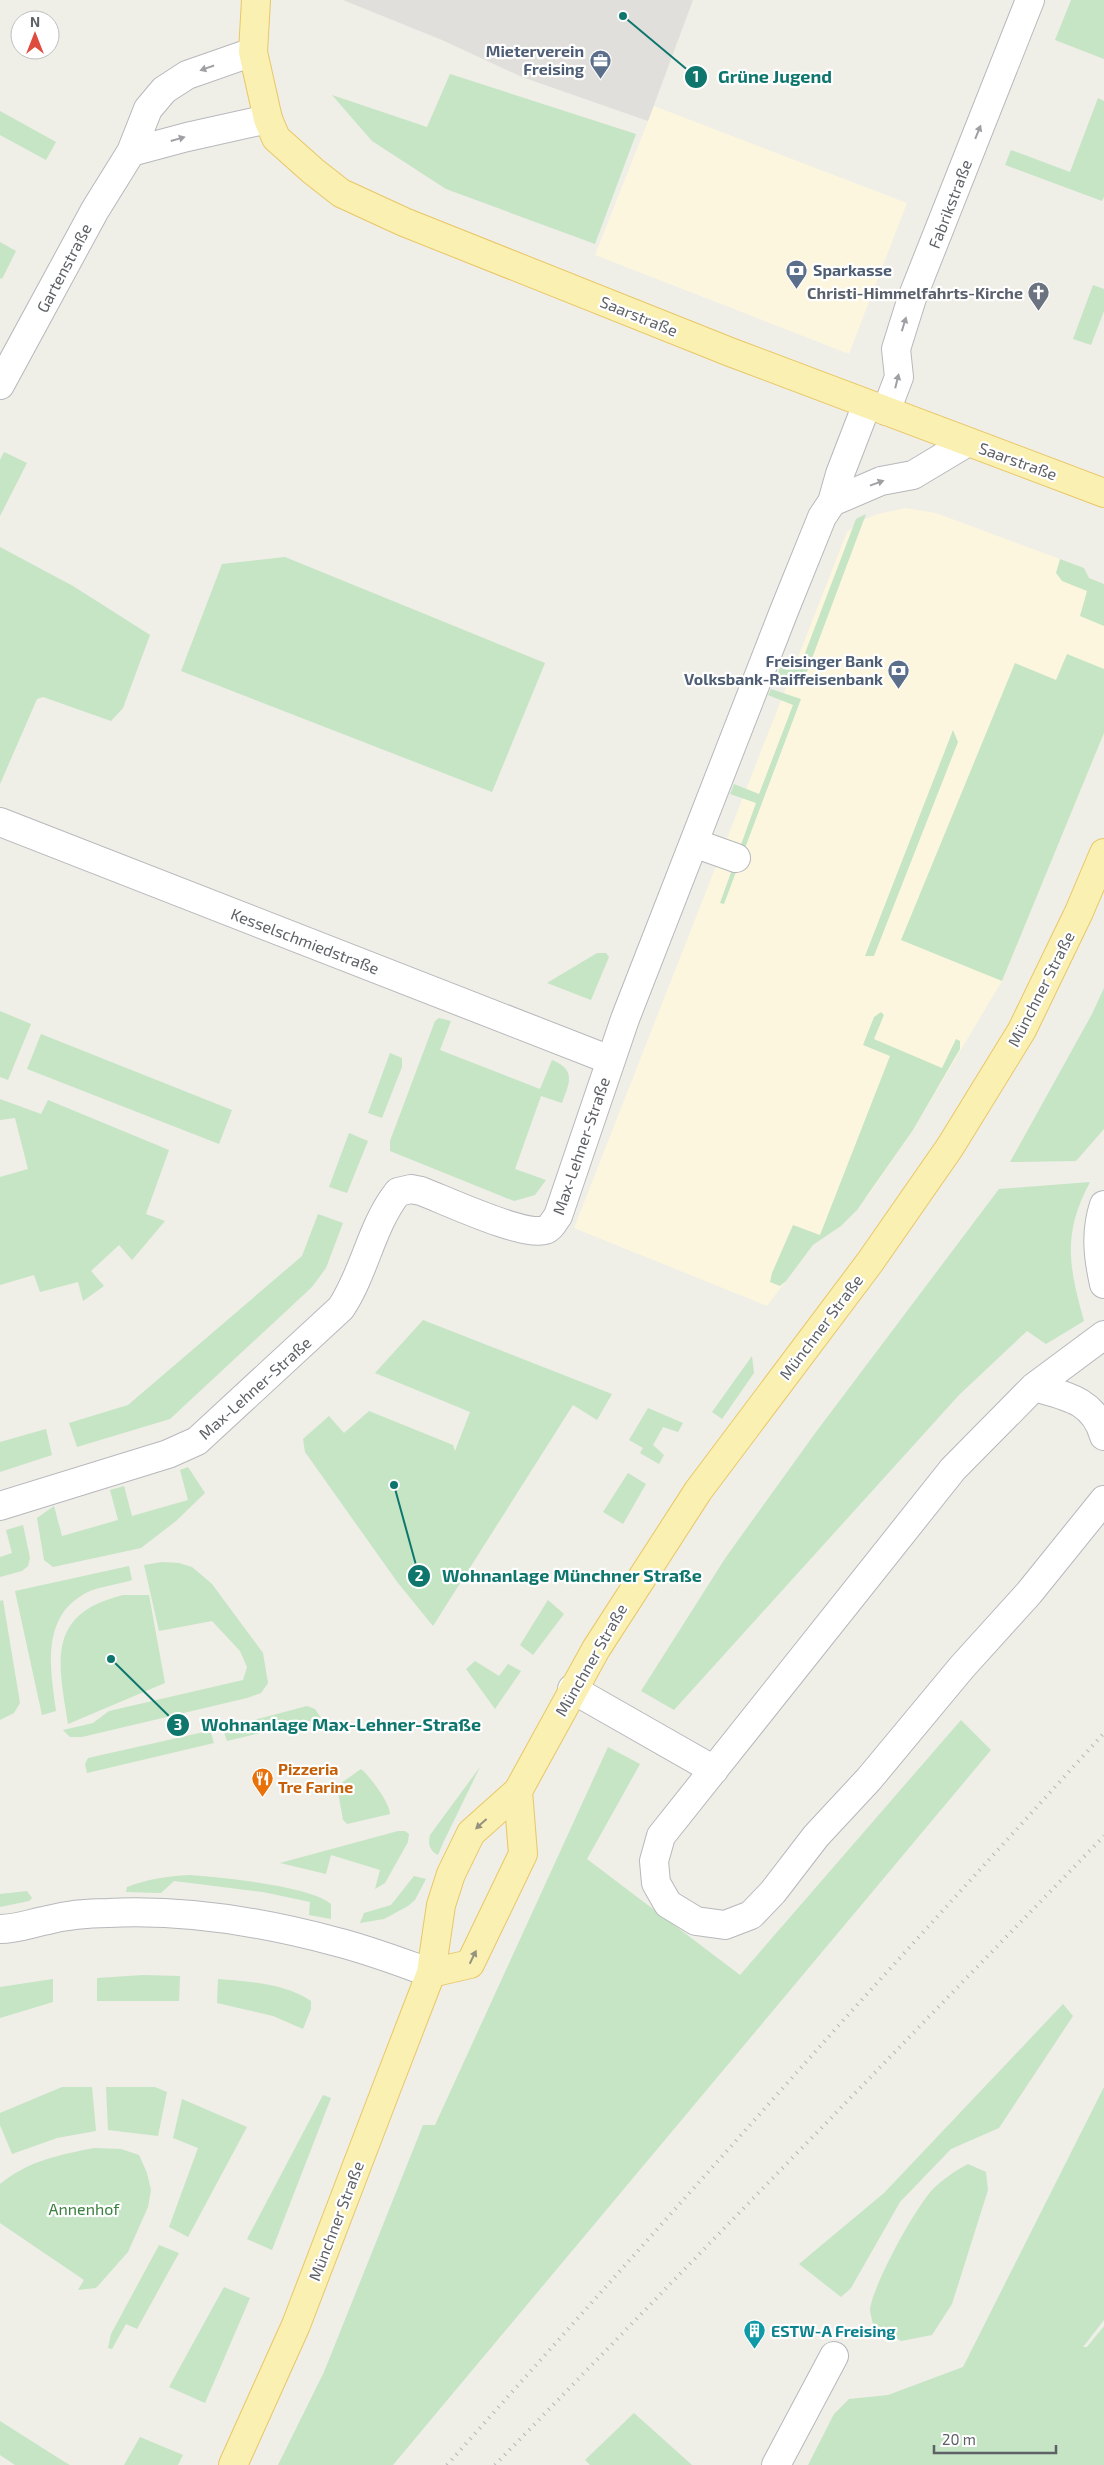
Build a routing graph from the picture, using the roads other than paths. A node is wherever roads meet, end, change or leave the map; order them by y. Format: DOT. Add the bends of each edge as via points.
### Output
graph roads {
  1 [pos="256,0"];
  2 [pos="1030,0"];
  3 [pos="253,52"];
  4 [pos="268,119"];
  5 [pos="131,152"];
  6 [pos="0,385"];
  7 [pos="876,407"];
  8 [pos="968,442"];
  9 [pos="1104,493"];
  10 [pos="832,502"];
  11 [pos="0,822"];
  12 [pos="694,843"];
  13 [pos="1104,853"];
  14 [pos="736,858"];
  15 [pos="610,1060"];
  16 [pos="1104,1205"];
  17 [pos="1104,1284"];
  18 [pos="1104,1335"];
  19 [pos="1034,1386"];
  20 [pos="1104,1436"];
  21 [pos="1104,1500"];
  22 [pos="0,1506"];
  23 [pos="572,1689"];
  24 [pos="714,1770"];
  25 [pos="518,1791"];
  26 [pos="4,1934"];
  27 [pos="430,1973"];
  28 [pos="834,2356"];
  29 [pos="232,2465"];
  30 [pos="776,2465"];
  1 -- 3 [label="main road, Saarstraße"];
  7 -- 2 [label="street, Fabrikstraße, one-way" via="900,377 896,349 912,298"];
  3 -- 4 [label="main road, Saarstraße"];
  3 -- 5 [label="street, Gartenstraße, one-way" via="186,75 164,90 148,109"];
  5 -- 4 [label="street, one-way"];
  4 -- 7 [label="main road, Saarstraße" via="276,138 342,193 404,222"];
  5 -- 6 [label="street, Gartenstraße" via="95,210"];
  7 -- 8 [label="main road, Saarstraße"];
  7 -- 10 [label="street, Max-Lehner-Straße" via="840,474"];
  8 -- 9 [label="main road, Saarstraße"];
  10 -- 8 [label="street, one-way" via="881,481 913,475"];
  10 -- 12 [label="street, Max-Lehner-Straße" via="822,517"];
  11 -- 15 [label="street, Kesselschmiedstraße"];
  12 -- 14 [label="street"];
  12 -- 15 [label="street, Max-Lehner-Straße"];
  13 -- 23 [label="main road, Münchner Straße" via="1022,1030 980,1101 908,1211 698,1491"];
  15 -- 22 [label="street, Max-Lehner-Straße" via="558,1216 546,1230 522,1230 420,1191 398,1192 387,1209 355,1286 342,1308 197,1441 168,1454"];
  16 -- 17 [label="street" via="1099,1219 1098,1254"];
  18 -- 19 [label="street"];
  19 -- 20 [label="street" via="1075,1399 1092,1412"];
  19 -- 24 [label="street" via="953,1469"];
  21 -- 24 [label="street" via="870,1779 816,1836 773,1892 751,1915 724,1925 696,1921 668,1904 656,1883 654,1861 661,1836"];
  23 -- 24 [label="street"];
  23 -- 25 [label="main road, Münchner Straße"];
  25 -- 27 [label="main road, Münchner Straße, one-way" via="470,1833 441,1905"];
  27 -- 25 [label="main road, one-way" via="470,1964 523,1854"];
  26 -- 27 [label="street" via="49,1919 107,1912 186,1915 245,1921 338,1942"];
  27 -- 29 [label="main road, Münchner Straße" via="296,2325"];
  28 -- 30 [label="street"];
}
